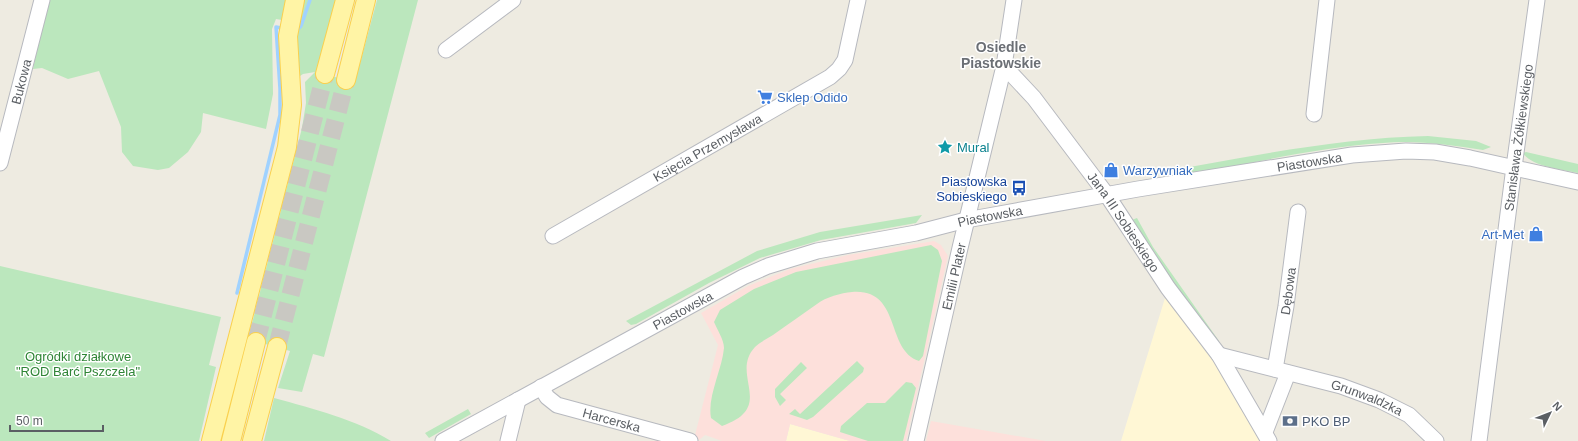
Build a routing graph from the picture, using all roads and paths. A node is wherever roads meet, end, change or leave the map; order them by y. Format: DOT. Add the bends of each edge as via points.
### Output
graph roads {
  1 [pos="42,0"];
  2 [pos="295,0"];
  3 [pos="345,0"];
  4 [pos="366,0"];
  5 [pos="513,0"];
  6 [pos="858,0"];
  7 [pos="1014,0"];
  8 [pos="1327,0"];
  9 [pos="1538,0"];
  10 [pos="446,50"];
  11 [pos="1004,66"];
  12 [pos="325,74"];
  13 [pos="346,80"];
  14 [pos="1314,114"];
  15 [pos="0,163"];
  16 [pos="1514,167"];
  17 [pos="1578,182"];
  18 [pos="1107,195"];
  19 [pos="1298,212"];
  20 [pos="966,220"];
  21 [pos="554,236"];
  22 [pos="256,342"];
  23 [pos="277,347"];
  24 [pos="1219,355"];
  25 [pos="1282,371"];
  26 [pos="541,387"];
  27 [pos="518,400"];
  28 [pos="1267,436"];
  29 [pos="210,441"];
  30 [pos="231,441"];
  31 [pos="252,441"];
  32 [pos="443,441"];
  33 [pos="508,441"];
  34 [pos="690,441"];
  35 [pos="916,441"];
  36 [pos="1436,441"];
  37 [pos="1479,441"];
  1 -- 15 [label="street, Bukowa"];
  2 -- 29 [label="main road" via="288,36 292,105 288,147"];
  3 -- 12 [label="main road"];
  4 -- 13 [label="main road"];
  5 -- 10 [label="street"];
  6 -- 21 [label="street, Księcia Przemysława" via="846,60 830,77"];
  7 -- 11 [label="street"];
  8 -- 14 [label="street"];
  9 -- 16 [label="street, Stanisława Żółkiewskiego"];
  11 -- 18 [label="street, Jana III Sobieskiego" via="1034,98"];
  11 -- 20 [label="street, Emilii Plater"];
  16 -- 17 [label="street, Piastowska"];
  16 -- 18 [label="street, Piastowska" via="1436,152 1380,152"];
  16 -- 37 [label="street, Stanisława Żółkiewskiego"];
  18 -- 20 [label="street, Piastowska"];
  18 -- 24 [label="street, Jana III Sobieskiego" via="1168,288"];
  19 -- 25 [label="street, Dębowa" via="1286,306"];
  20 -- 26 [label="street, Piastowska" via="916,233 817,250 768,266 743,277"];
  20 -- 35 [label="street, Emilii Plater"];
  22 -- 30 [label="main road"];
  23 -- 31 [label="main road"];
  24 -- 25 [label="street, Grunwaldzka"];
  24 -- 28 [label="street, Jana III Sobieskiego"];
  25 -- 28 [label="street"];
  25 -- 36 [label="street, Grunwaldzka" via="1341,386 1379,400 1409,415"];
  26 -- 27 [label="street, Piastowska"];
  26 -- 34 [label="street, Harcerska" via="547,397 557,405"];
  27 -- 32 [label="street, Piastowska"];
  27 -- 33 [label="street"];
}
